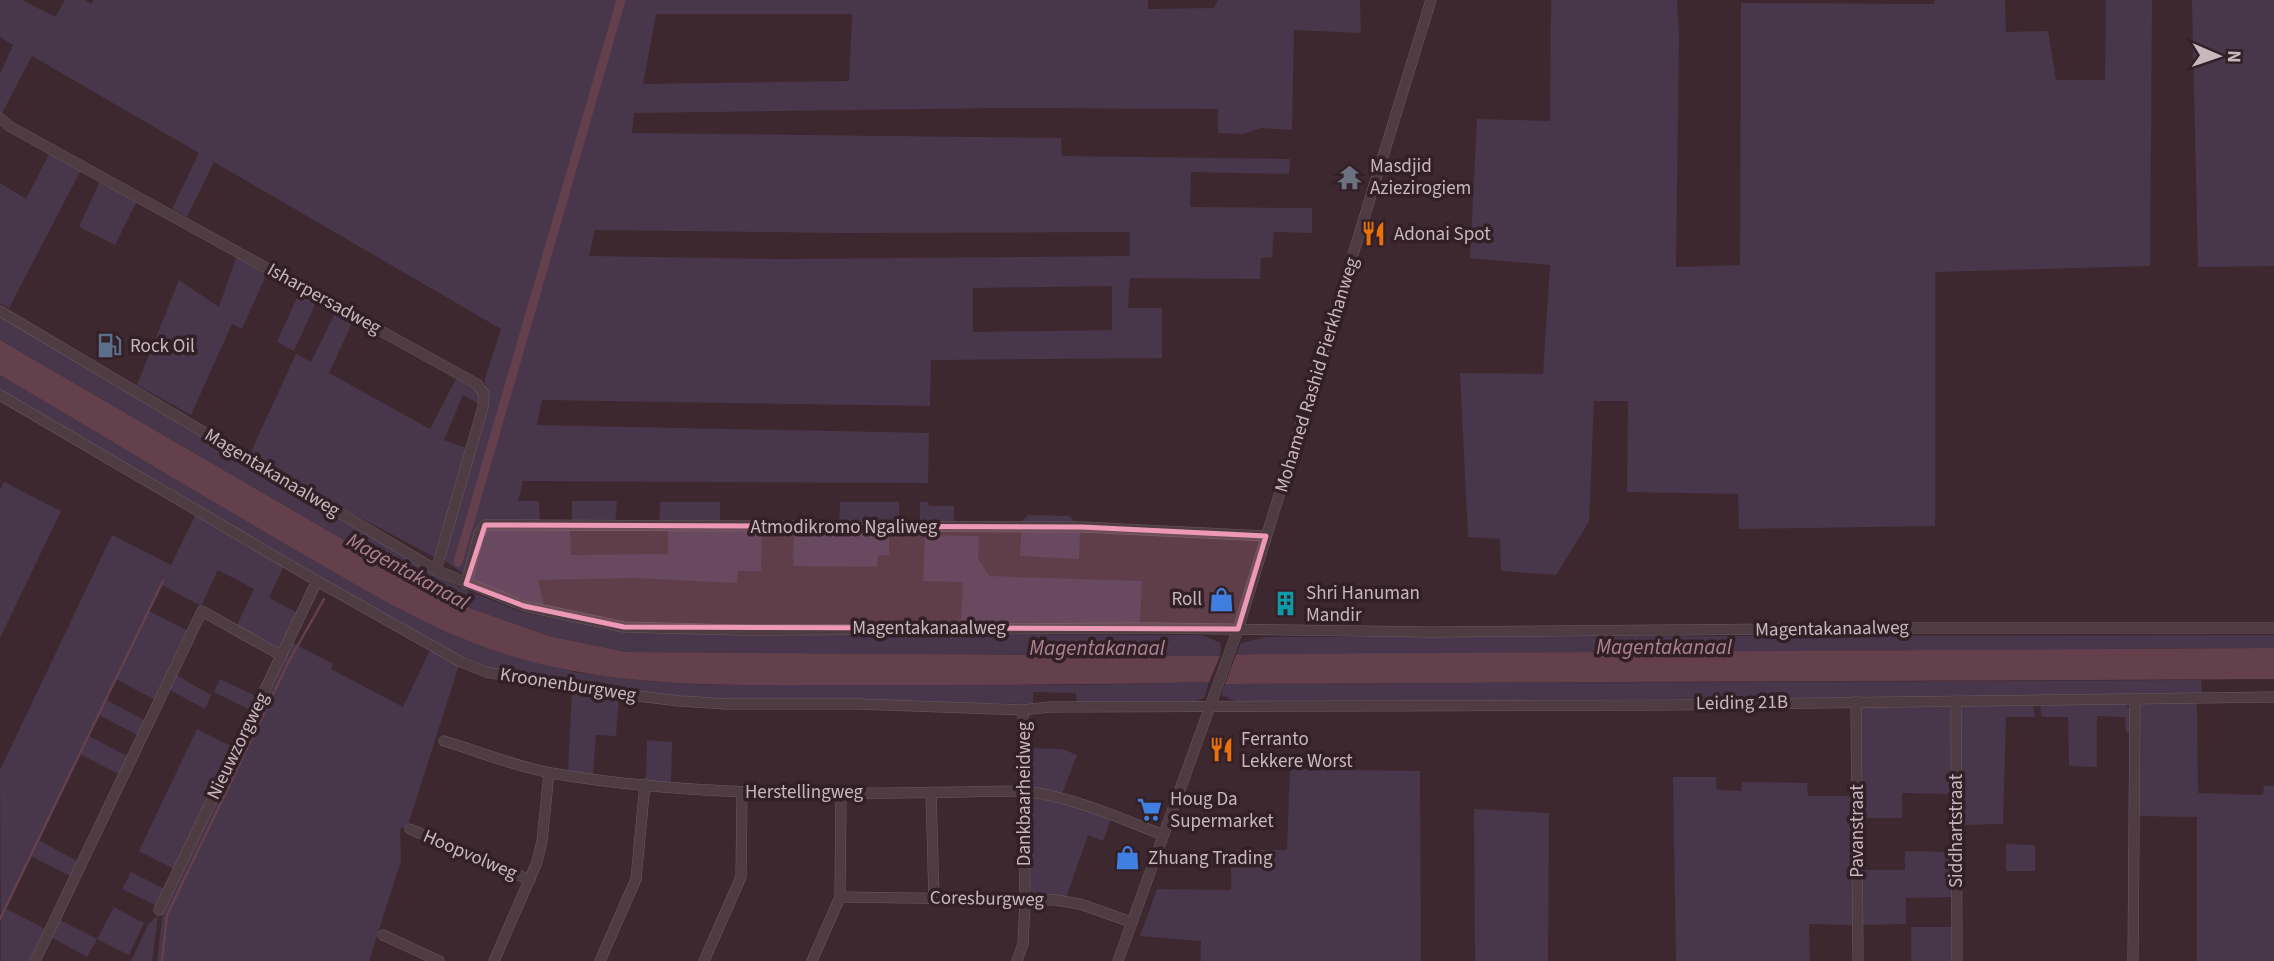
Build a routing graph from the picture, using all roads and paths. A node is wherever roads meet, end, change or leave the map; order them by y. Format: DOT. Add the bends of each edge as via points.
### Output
graph roads {
  1 [pos="1431,0"];
  2 [pos="0,118"];
  3 [pos="0,311"];
  4 [pos="0,395"];
  5 [pos="1266,536"];
  6 [pos="436,570"];
  7 [pos="317,581"];
  8 [pos="466,584"];
  9 [pos="2274,628"];
  10 [pos="1238,629"];
  11 [pos="282,656"];
  12 [pos="2274,697"];
  13 [pos="2135,698"];
  14 [pos="1956,700"];
  15 [pos="1856,701"];
  16 [pos="1209,706"];
  17 [pos="1023,710"];
  18 [pos="444,741"];
  19 [pos="549,773"];
  20 [pos="645,784"];
  21 [pos="1024,791"];
  22 [pos="742,792"];
  23 [pos="841,792"];
  24 [pos="931,792"];
  25 [pos="410,829"];
  26 [pos="1163,835"];
  27 [pos="530,880"];
  28 [pos="840,897"];
  29 [pos="933,899"];
  30 [pos="1025,900"];
  31 [pos="159,911"];
  32 [pos="1131,922"];
  33 [pos="383,935"];
  34 [pos="35,961"];
  35 [pos="439,961"];
  36 [pos="494,961"];
  37 [pos="600,961"];
  38 [pos="704,961"];
  39 [pos="812,961"];
  40 [pos="1017,961"];
  41 [pos="1118,961"];
  42 [pos="1858,961"];
  43 [pos="1957,961"];
  44 [pos="2133,961"];
  1 -- 5 [label="street, Mohamed Rashid Pierkhanweg"];
  2 -- 6 [label="street, Isharpersadweg" via="477,384 485,394 483,407"];
  3 -- 6 [label="street, Magentakanaalweg"];
  4 -- 7 [label="street, Kroonenburgweg"];
  5 -- 8 [label="street, Atmodikromo Ngaliweg" via="1082,527 485,524"];
  5 -- 10 [label="street, Mohamed Rashid Pierkhanweg"];
  6 -- 8 [label="street, Magentakanaalweg"];
  7 -- 11 [label="street, Nieuwzorgweg"];
  7 -- 17 [label="street, Kroonenburgweg" via="461,662 486,672 577,689 726,704"];
  8 -- 10 [label="street, Magentakanaalweg" via="524,606 624,627"];
  9 -- 10 [label="street, Magentakanaalweg"];
  10 -- 16 [label="street, Mohamed Rashid Pierkhanweg"];
  11 -- 31 [label="street, Nieuwzorgweg"];
  11 -- 34 [label="street" via="202,611"];
  12 -- 13 [label="street, Leiding 21B"];
  13 -- 14 [label="street, Leiding 21B"];
  13 -- 44 [label="street"];
  14 -- 15 [label="street, Leiding 21B"];
  14 -- 43 [label="street, Siddhartstraat"];
  15 -- 16 [label="street, Leiding 21B"];
  15 -- 42 [label="street, Pavanstraat"];
  16 -- 17 [label="street, Kroonenburgweg"];
  16 -- 26 [label="street, Mohamed Rashid Pierkhanweg"];
  17 -- 21 [label="street, Dankbaarheidweg"];
  18 -- 19 [label="street, Herstellingweg"];
  19 -- 20 [label="street, Herstellingweg"];
  19 -- 27 [label="street" via="542,841"];
  20 -- 22 [label="street, Herstellingweg"];
  20 -- 37 [label="street" via="636,879"];
  21 -- 24 [label="street, Herstellingweg"];
  21 -- 26 [label="street, Herstellingweg" via="1080,803"];
  21 -- 30 [label="street, Dankbaarheidweg"];
  22 -- 23 [label="street, Herstellingweg"];
  22 -- 38 [label="street" via="741,877"];
  23 -- 24 [label="street, Herstellingweg"];
  23 -- 28 [label="street"];
  24 -- 29 [label="street"];
  25 -- 27 [label="street, Hoopvolweg"];
  26 -- 32 [label="street, Mohamed Rashid Pierkhanweg"];
  27 -- 36 [label="street"];
  28 -- 29 [label="street, Coresburgweg"];
  28 -- 39 [label="street"];
  29 -- 30 [label="street, Coresburgweg"];
  30 -- 32 [label="street, Coresburgweg" via="1080,904"];
  30 -- 40 [label="street, Dankbaarheidweg" via="1023,944"];
  32 -- 41 [label="street, Mohamed Rashid Pierkhanweg"];
  33 -- 35 [label="street"];
}
